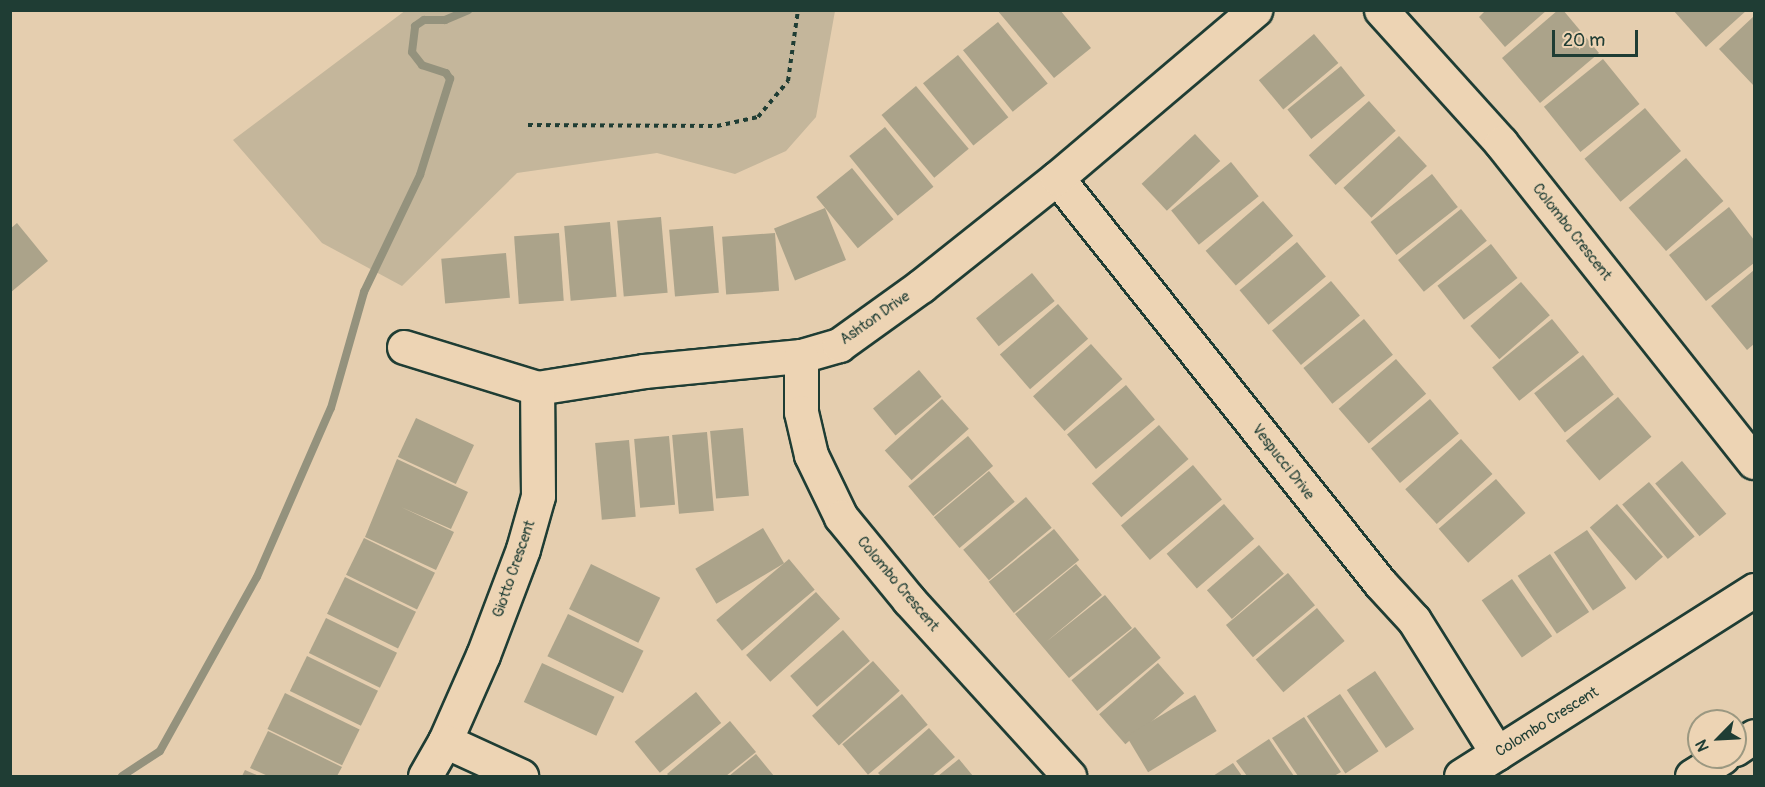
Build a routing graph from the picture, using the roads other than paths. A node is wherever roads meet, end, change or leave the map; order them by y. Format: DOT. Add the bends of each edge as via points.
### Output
graph roads {
  1 [pos="1255,10"];
  2 [pos="1381,10"];
  3 [pos="1057,178"];
  4 [pos="404,346"];
  5 [pos="801,356"];
  6 [pos="537,388"];
  7 [pos="1755,462"];
  8 [pos="1755,590"];
  9 [pos="445,741"];
  10 [pos="1497,753"];
  11 [pos="425,777"];
  12 [pos="521,777"];
  13 [pos="1069,777"];
  14 [pos="1461,777"];
  1 -- 3 [label="street, Ashton Drive"];
  2 -- 7 [label="street, Colombo Crescent" via="1501,143"];
  3 -- 5 [label="street, Ashton Drive" via="921,286 839,345"];
  3 -- 10 [label="street, Vespucci Drive" via="1380,583 1414,620"];
  4 -- 6 [label="street, Ashton Drive"];
  5 -- 6 [label="street, Ashton Drive" via="644,371"];
  5 -- 13 [label="street, Colombo Crescent" via="801,412 811,455 841,517 909,600"];
  6 -- 9 [label="street, Giotto Crescent" via="538,496 515,570"];
  8 -- 10 [label="street, Colombo Crescent"];
  9 -- 11 [label="street, Giotto Crescent"];
  9 -- 12 [label="street"];
  10 -- 14 [label="street, Colombo Crescent"];
}
